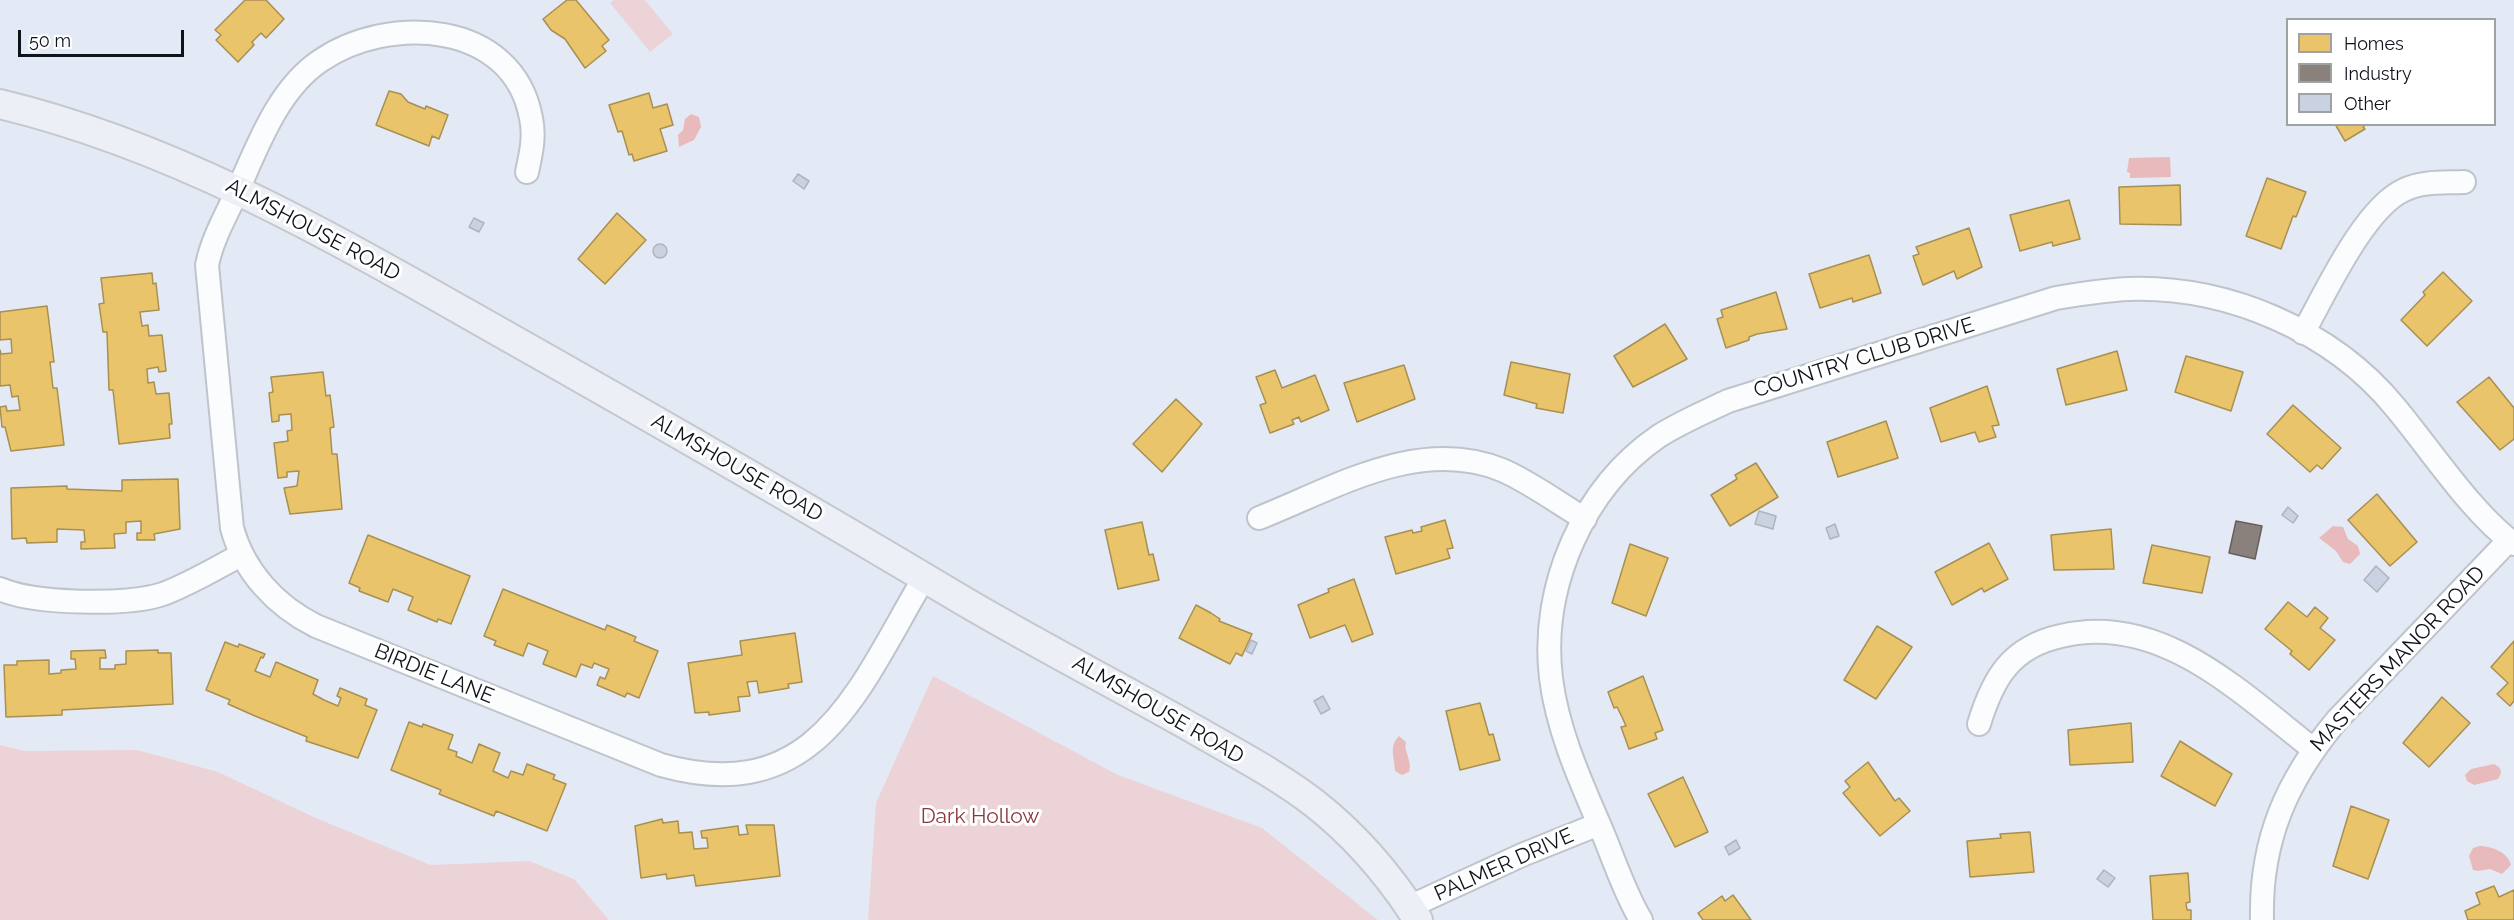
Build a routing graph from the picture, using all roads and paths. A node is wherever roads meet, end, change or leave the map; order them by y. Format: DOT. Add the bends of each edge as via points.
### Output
graph roads {
  1 [pos="0,104"];
  2 [pos="527,172"];
  3 [pos="2464,182"];
  4 [pos="238,189"];
  5 [pos="2303,333"];
  6 [pos="1259,518"];
  7 [pos="1585,519"];
  8 [pos="2511,542"];
  9 [pos="241,555"];
  10 [pos="924,578"];
  11 [pos="0,589"];
  12 [pos="1979,723"];
  13 [pos="2313,749"];
  14 [pos="1599,824"];
  15 [pos="1413,914"];
  16 [pos="1641,920"];
  17 [pos="2262,920"];
  1 -- 4 [label="main road, ALMSHOUSE ROAD" via="153,152"];
  2 -- 4 [label="street, BIRDIE LANE" via="531,117 512,76 483,50 458,38 432,32 399,32 345,45 307,70 272,118"];
  3 -- 5 [label="street" via="2424,184 2387,201 2366,224"];
  4 -- 9 [label="street, BIRDIE LANE" via="213,245 207,272 231,518"];
  4 -- 10 [label="main road, ALMSHOUSE ROAD" via="450,303"];
  5 -- 7 [label="street, COUNTRY CLUB DRIVE" via="2231,301 2182,291 2131,289 2056,298 1728,401 1687,420 1632,458"];
  5 -- 8 [label="street, COUNTRY CLUB DRIVE" via="2335,352 2375,385 2488,522"];
  6 -- 7 [label="street" via="1391,465 1453,458 1503,471"];
  7 -- 14 [label="street, COUNTRY CLUB DRIVE" via="1561,572 1549,642 1557,712"];
  8 -- 13 [label="street, MASTERS MANOR ROAD"];
  9 -- 10 [label="street, BIRDIE LANE" via="279,602 316,627 661,765 703,775 738,775 768,768 786,761 824,734 845,709"];
  9 -- 11 [label="street" via="176,589 146,598 38,599"];
  10 -- 15 [label="main road, ALMSHOUSE ROAD" via="1291,787 1346,830"];
  12 -- 13 [label="street" via="1997,677 2024,651 2049,638 2103,630 2135,634 2182,653"];
  13 -- 17 [label="street, MASTERS MANOR ROAD" via="2291,785 2266,855"];
  14 -- 15 [label="street, PALMER DRIVE" via="1522,855"];
  14 -- 16 [label="street, COUNTRY CLUB DRIVE"];
}
